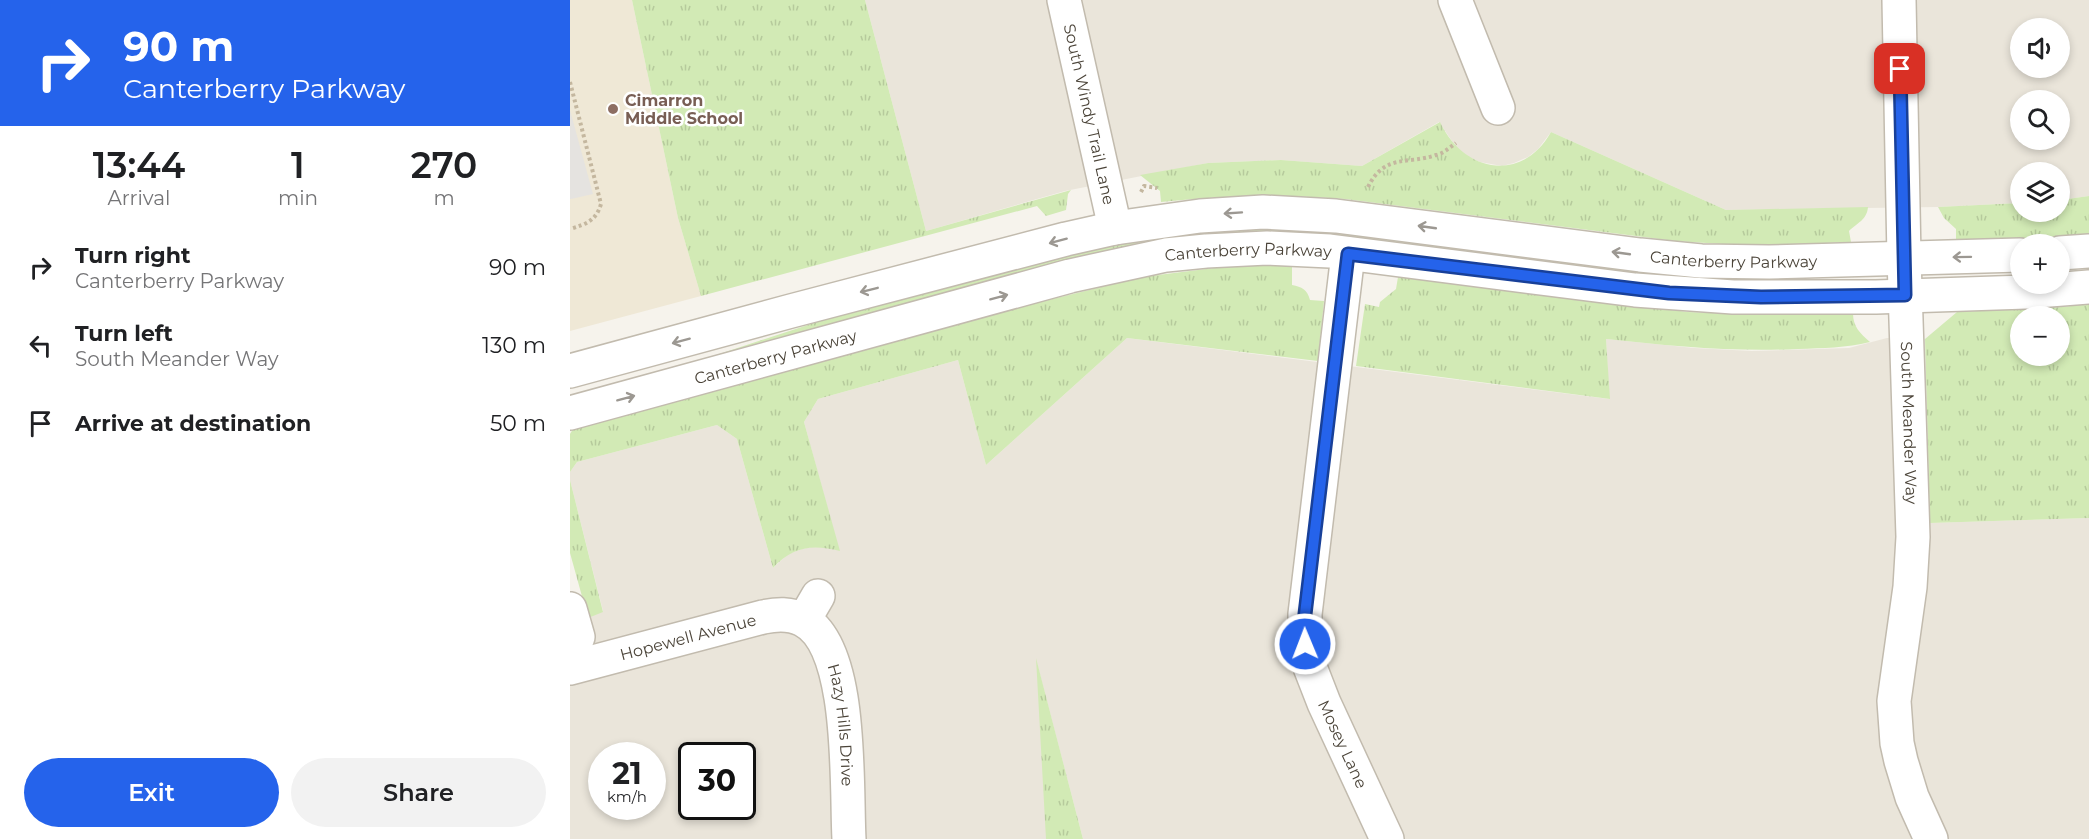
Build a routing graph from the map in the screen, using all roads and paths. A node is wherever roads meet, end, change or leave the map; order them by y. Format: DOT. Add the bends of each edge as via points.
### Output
graph roads {
  1 [pos="1064,0"];
  2 [pos="1455,0"];
  3 [pos="1899,0"];
  4 [pos="570,82"];
  5 [pos="1498,108"];
  6 [pos="1456,143"];
  7 [pos="1368,187"];
  8 [pos="1115,228"];
  9 [pos="570,229"];
  10 [pos="2089,251"];
  11 [pos="2070,252"];
  12 [pos="1348,254"];
  13 [pos="2010,255"];
  14 [pos="1904,258"];
  15 [pos="2089,287"];
  16 [pos="1905,295"];
  17 [pos="570,371"];
  18 [pos="570,413"];
  19 [pos="811,608"];
  20 [pos="570,609"];
  21 [pos="570,655"];
  22 [pos="570,668"];
  23 [pos="849,839"];
  24 [pos="1387,839"];
  25 [pos="1931,839"];
  1 -- 8 [label="street, South Windy Trail Lane"];
  2 -- 5 [label="street"];
  3 -- 14 [label="street, South Meander Way"];
  4 -- 9 [label="path" via="601,204 590,221"];
  6 -- 7 [label="path" via="1438,155 1395,161 1385,166"];
  14 -- 8 [label="street, Canterberry Parkway, one-way" via="1690,260 1346,217 1282,213 1208,215"];
  8 -- 17 [label="street, Canterberry Parkway, one-way"];
  10 -- 11 [label="street"];
  12 -- 16 [label="street, Canterberry Parkway" via="1669,293 1761,297"];
  18 -- 12 [label="street, Canterberry Parkway, one-way" via="1140,260 1235,249"];
  12 -- 24 [label="street, Mosey Lane" via="1304,635 1310,667 1324,703"];
  13 -- 14 [label="street, Canterberry Parkway, one-way"];
  14 -- 16 [label="street, South Meander Way"];
  15 -- 16 [label="street, Canterberry Parkway"];
  16 -- 25 [label="street, South Meander Way" via="1913,537 1895,722 1906,779"];
  19 -- 22 [label="street, Hopewell Avenue"];
  19 -- 23 [label="street, Hazy Hills Drive" via="813,628 826,647 841,694"];
  20 -- 21 [label="street" via="578,638"];
}
